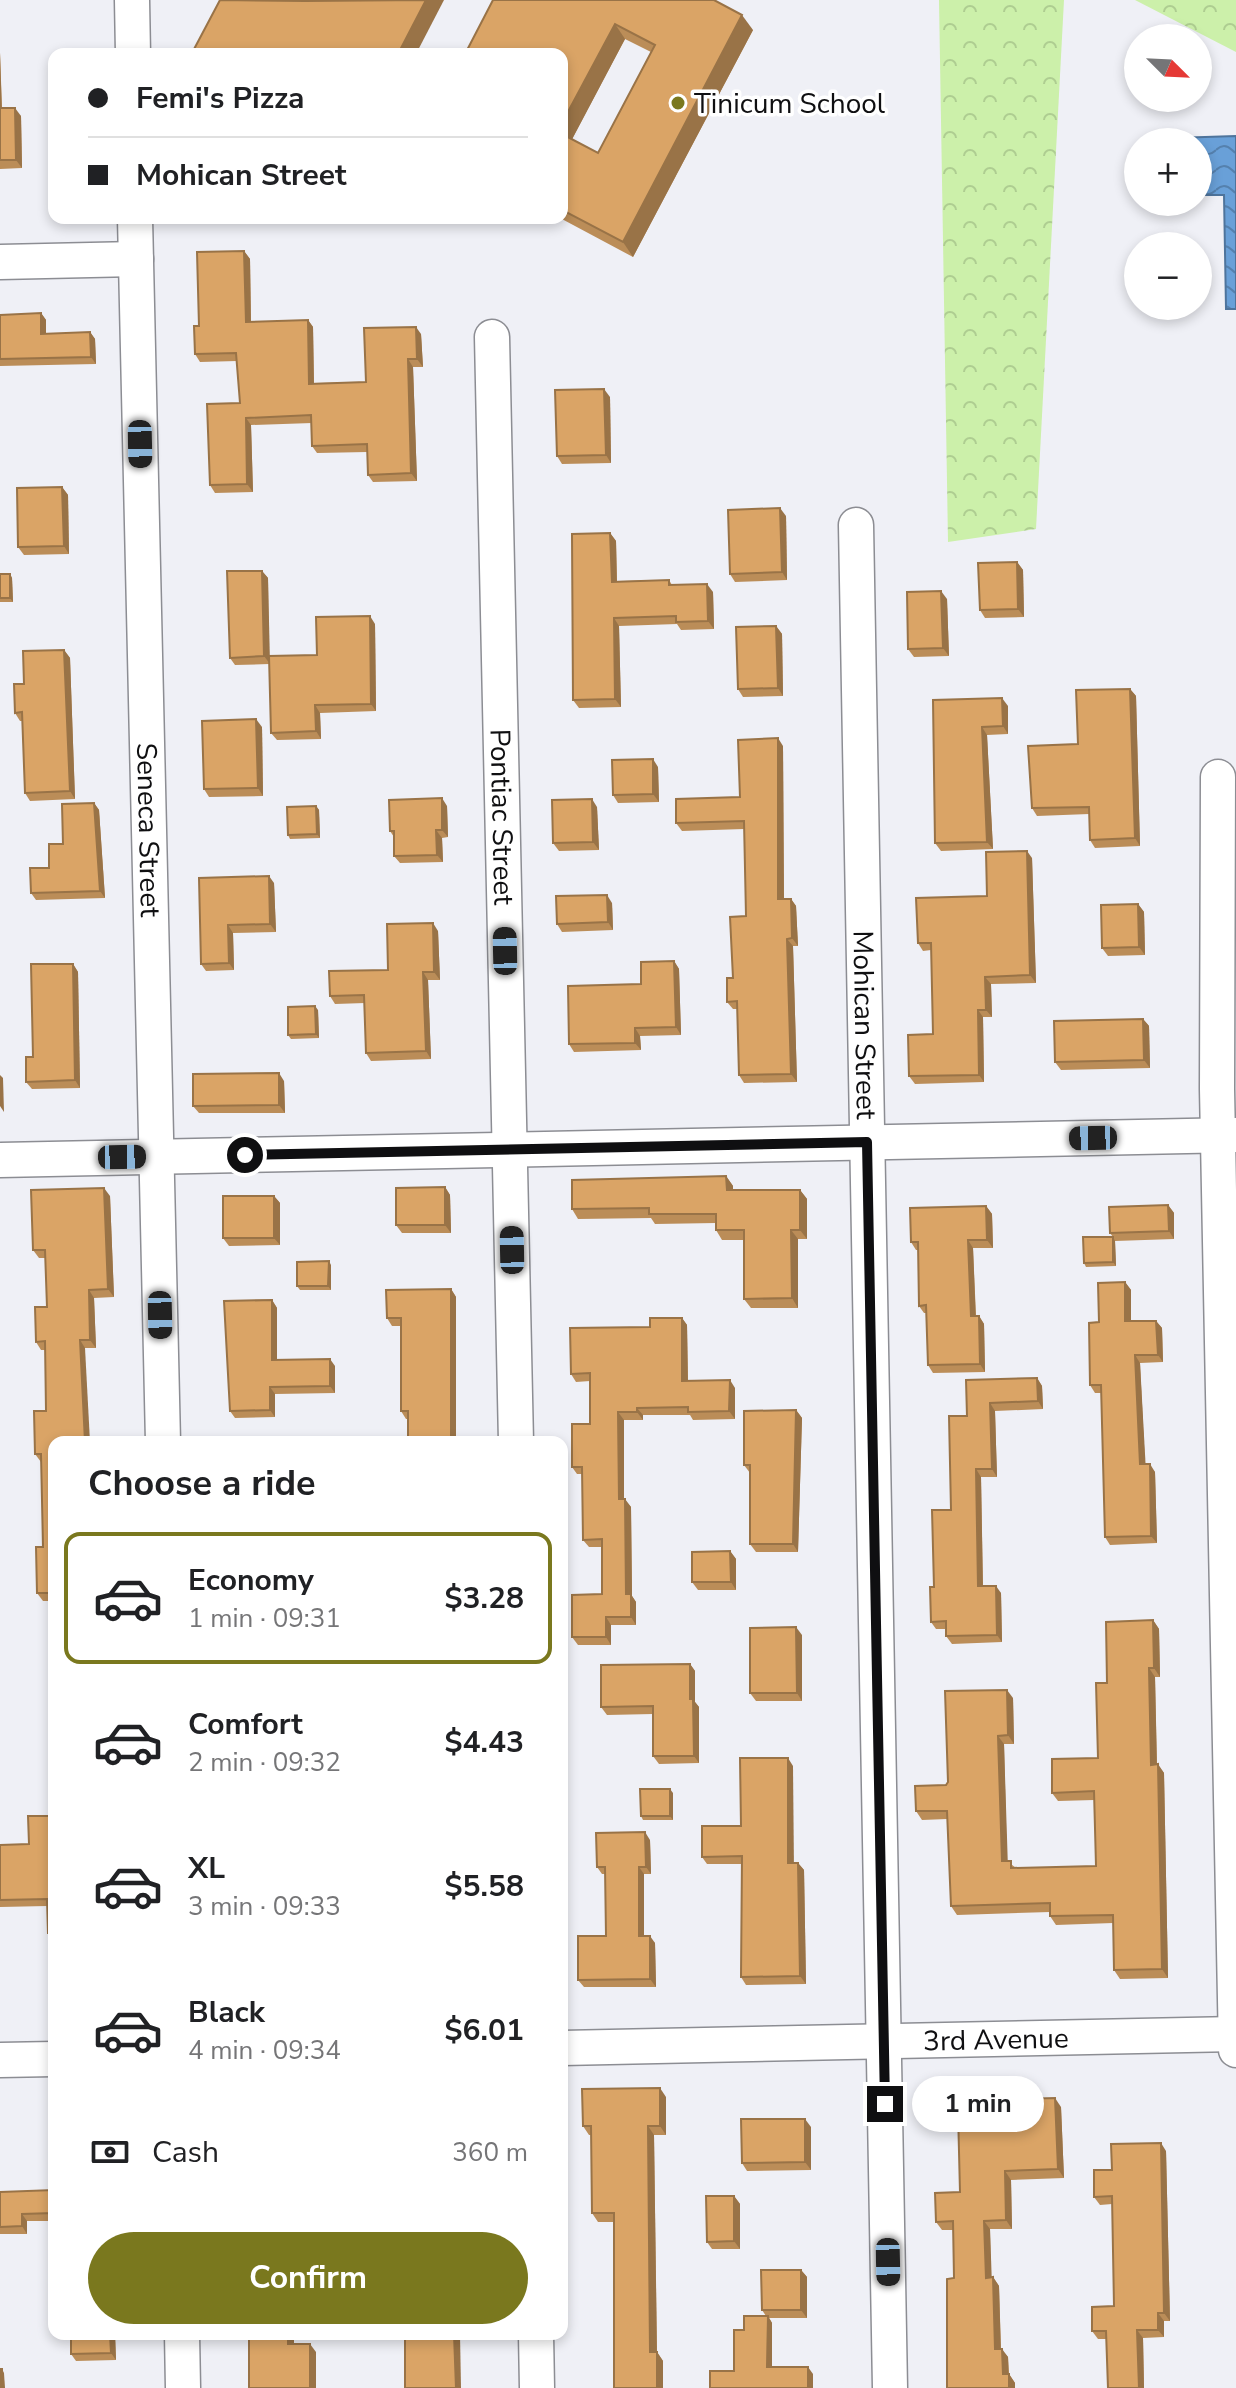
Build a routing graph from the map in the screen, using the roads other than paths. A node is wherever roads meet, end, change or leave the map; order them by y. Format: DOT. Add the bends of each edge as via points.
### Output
graph roads {
  1 [pos="132,0"];
  2 [pos="133,48"];
  3 [pos="135,224"];
  4 [pos="136,259"];
  5 [pos="0,262"];
  6 [pos="492,337"];
  7 [pos="856,525"];
  8 [pos="1218,777"];
  9 [pos="1227,1135"];
  10 [pos="867,1142"];
  11 [pos="510,1149"];
  12 [pos="156,1157"];
  13 [pos="0,1160"];
  14 [pos="163,1436"];
  15 [pos="516,1436"];
  16 [pos="1236,2034"];
  17 [pos="883,2041"];
  18 [pos="568,2048"];
  19 [pos="1236,2050"];
  20 [pos="48,2059"];
  21 [pos="0,2060"];
  22 [pos="182,2340"];
  23 [pos="536,2340"];
  24 [pos="183,2388"];
  25 [pos="537,2388"];
  26 [pos="890,2388"];
  1 -- 2 [label="street"];
  3 -- 4 [label="street, Seneca Street"];
  4 -- 5 [label="street"];
  4 -- 12 [label="street, Seneca Street"];
  6 -- 11 [label="street, Pontiac Street"];
  7 -- 10 [label="street, Mohican Street"];
  8 -- 9 [label="street"];
  9 -- 10 [label="street"];
  9 -- 16 [label="street"];
  10 -- 11 [label="street"];
  10 -- 17 [label="street, Mohican Street"];
  11 -- 12 [label="street"];
  11 -- 15 [label="street, Pontiac Street"];
  12 -- 13 [label="street"];
  12 -- 14 [label="street, Seneca Street"];
  16 -- 17 [label="street, 3rd Avenue"];
  16 -- 19 [label="street"];
  17 -- 18 [label="street, 3rd Avenue"];
  17 -- 26 [label="street, Mohican Street"];
  20 -- 21 [label="street"];
  22 -- 24 [label="street"];
  23 -- 25 [label="street"];
}
